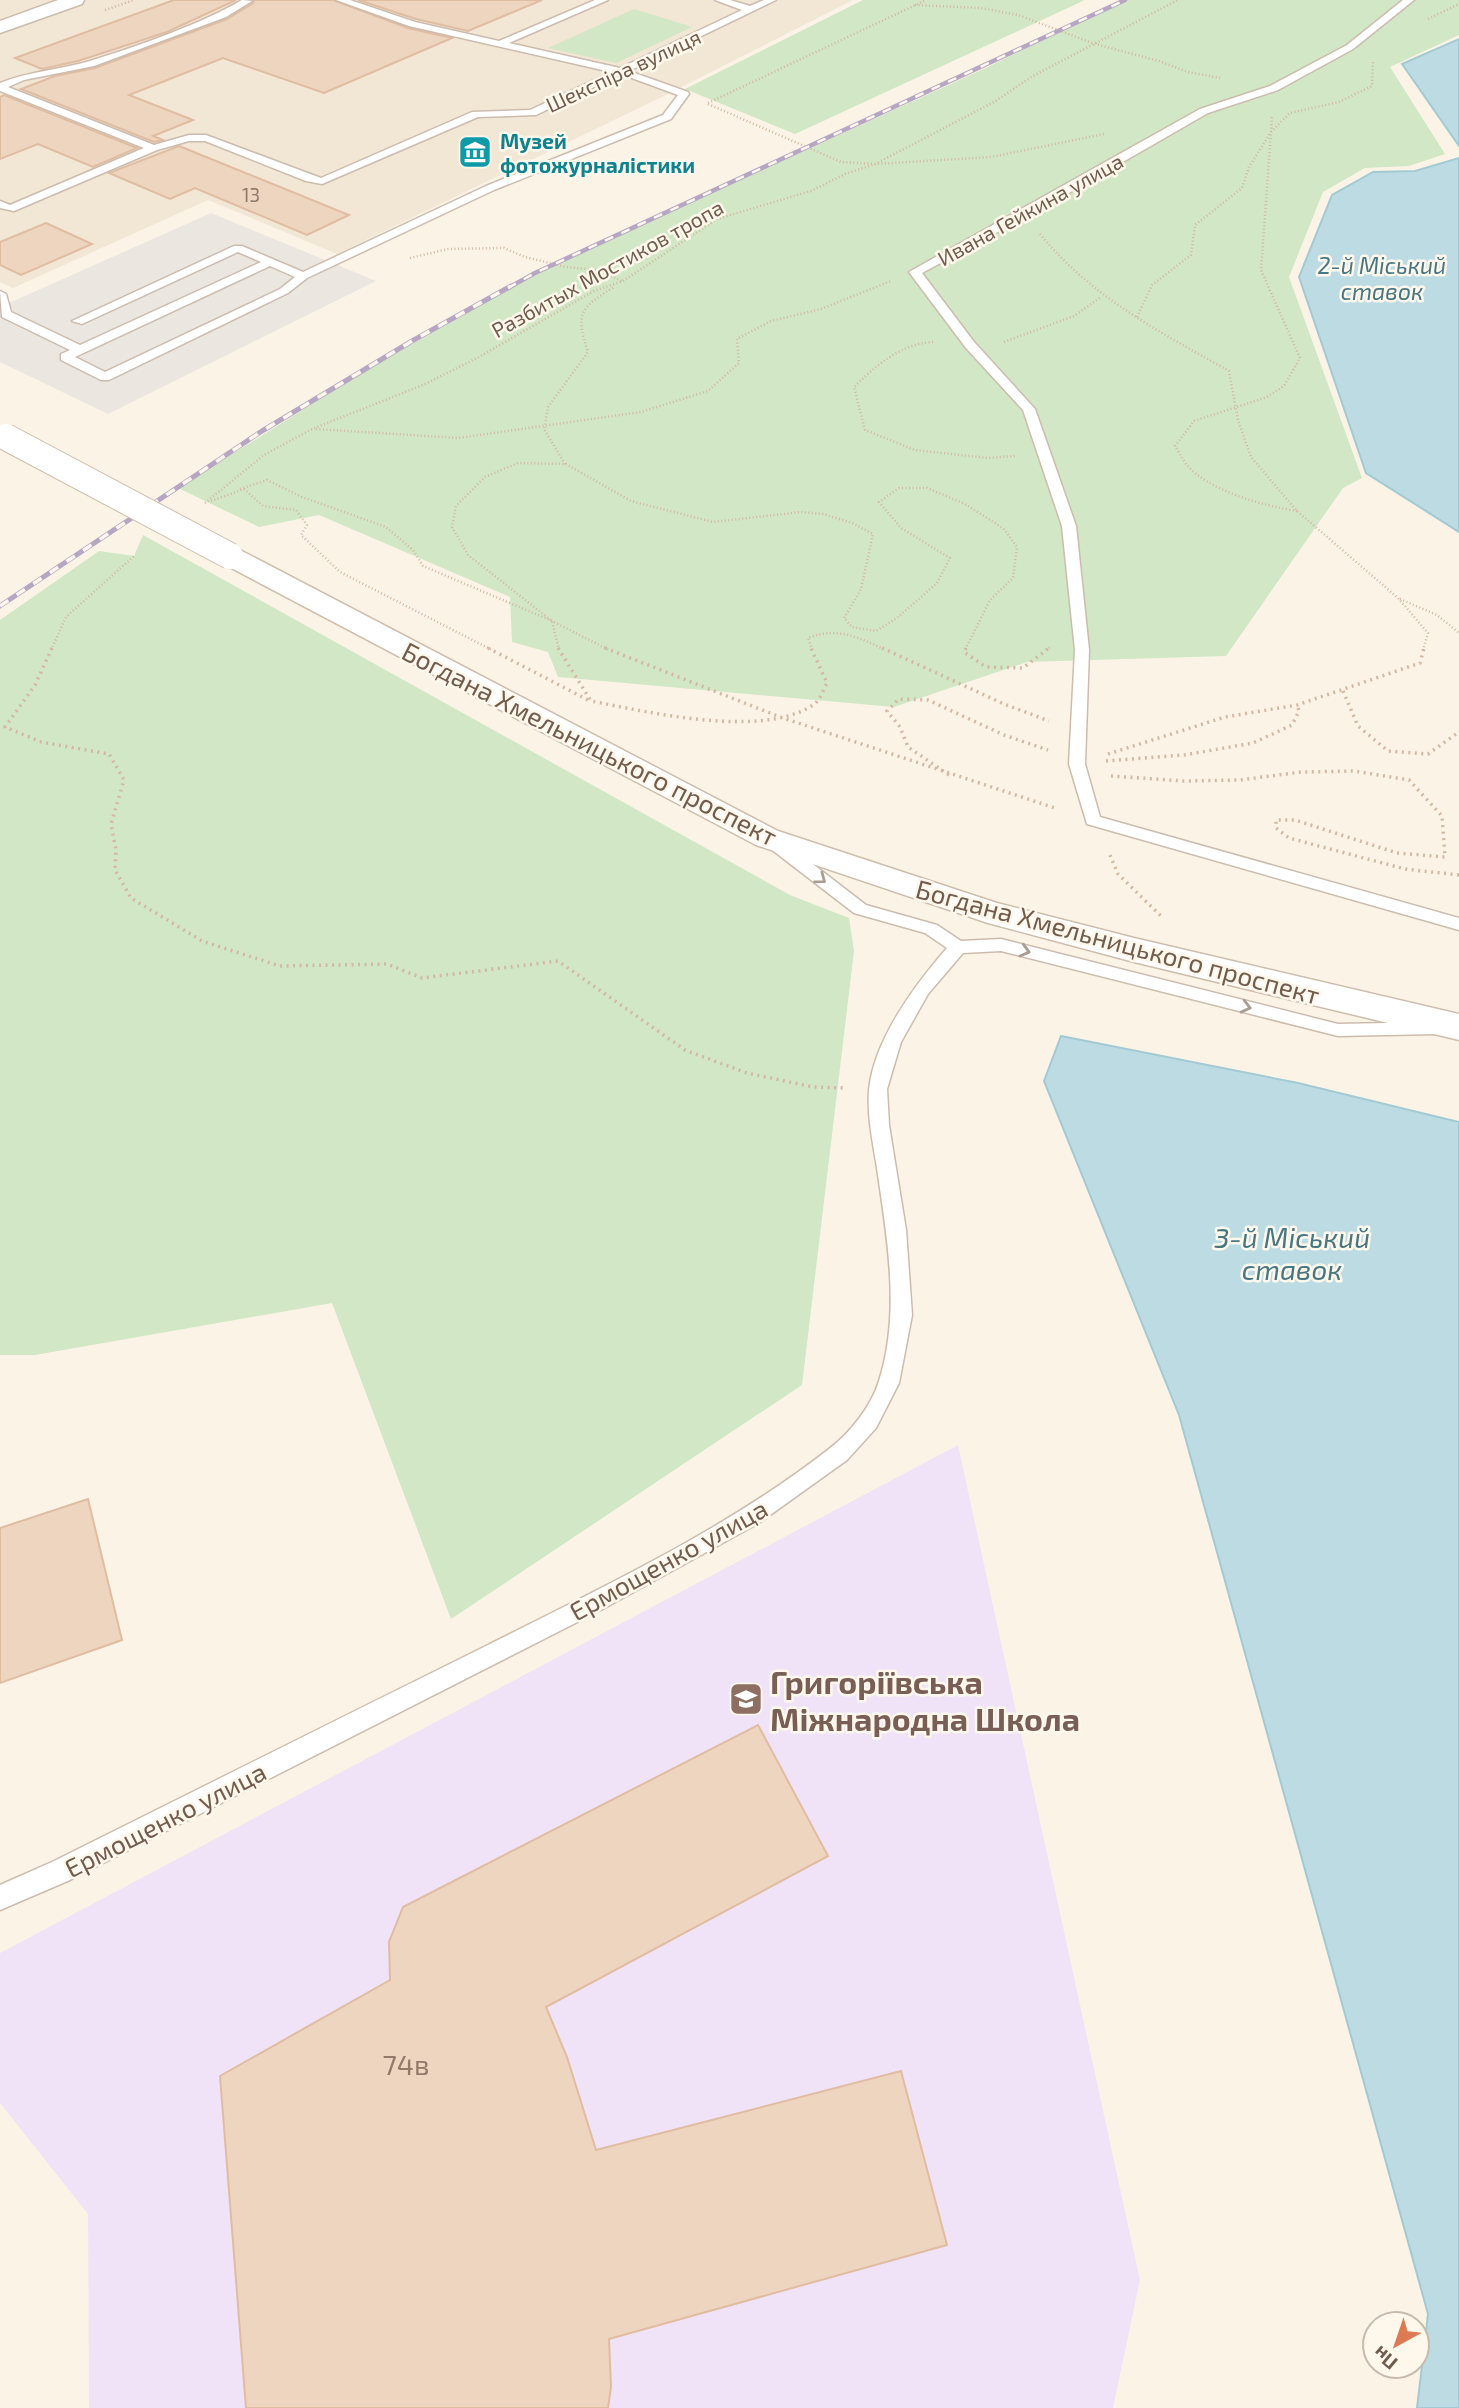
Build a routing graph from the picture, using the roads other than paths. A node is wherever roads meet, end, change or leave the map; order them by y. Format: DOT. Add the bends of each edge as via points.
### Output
graph roads {
  1 [pos="75,0"];
  2 [pos="247,0"];
  3 [pos="341,0"];
  4 [pos="603,0"];
  5 [pos="720,0"];
  6 [pos="771,0"];
  7 [pos="1409,0"];
  8 [pos="752,10"];
  9 [pos="0,27"];
  10 [pos="501,43"];
  11 [pos="621,71"];
  12 [pos="0,86"];
  13 [pos="153,148"];
  14 [pos="0,204"];
  15 [pos="270,262"];
  16 [pos="303,276"];
  17 [pos="0,294"];
  18 [pos="78,321"];
  19 [pos="80,350"];
  20 [pos="3,435"];
  21 [pos="767,838"];
  22 [pos="1459,924"];
  23 [pos="958,947"];
  24 [pos="1459,1027"];
  25 [pos="0,1898"];
  1 -- 9 [label="main road"];
  2 -- 12 [label="lane" via="223,15 91,64"];
  3 -- 10 [label="lane" via="412,23"];
  4 -- 10 [label="lane"];
  5 -- 8 [label="lane"];
  6 -- 8 [label="lane, Шекспіра вулиця"];
  7 -- 22 [label="lane, Ивана Гейкина улица" via="1350,47 1274,88 1205,111 915,272 970,345 1029,409 1069,526 1082,650 1077,764 1093,820"];
  8 -- 11 [label="lane, Шекспіра вулиця"];
  10 -- 11 [label="lane"];
  11 -- 13 [label="lane, Шекспіра вулиця" via="532,113 476,114 322,181 206,138"];
  11 -- 16 [label="lane" via="684,94 667,117 490,188"];
  12 -- 13 [label="lane"];
  13 -- 14 [label="lane, Шекспіра вулиця" via="10,209"];
  15 -- 16 [label="lane"];
  15 -- 18 [label="lane" via="238,248"];
  15 -- 19 [label="lane"];
  16 -- 19 [label="lane" via="284,291 105,377 65,357"];
  17 -- 19 [label="lane" via="6,314"];
  20 -- 21 [label="main road, Богдана Хмельницького проспект, bridge"];
  21 -- 23 [label="lane, one-way" via="860,909 931,929"];
  21 -- 24 [label="main road, Богдана Хмельницького проспект" via="988,912"];
  23 -- 24 [label="lane, one-way" via="1001,945 1338,1030"];
  23 -- 25 [label="lane, Ермощенко улица" via="921,990 892,1042 878,1088 902,1315 889,1383 869,1422 839,1454 751,1516 593,1603"];
}
